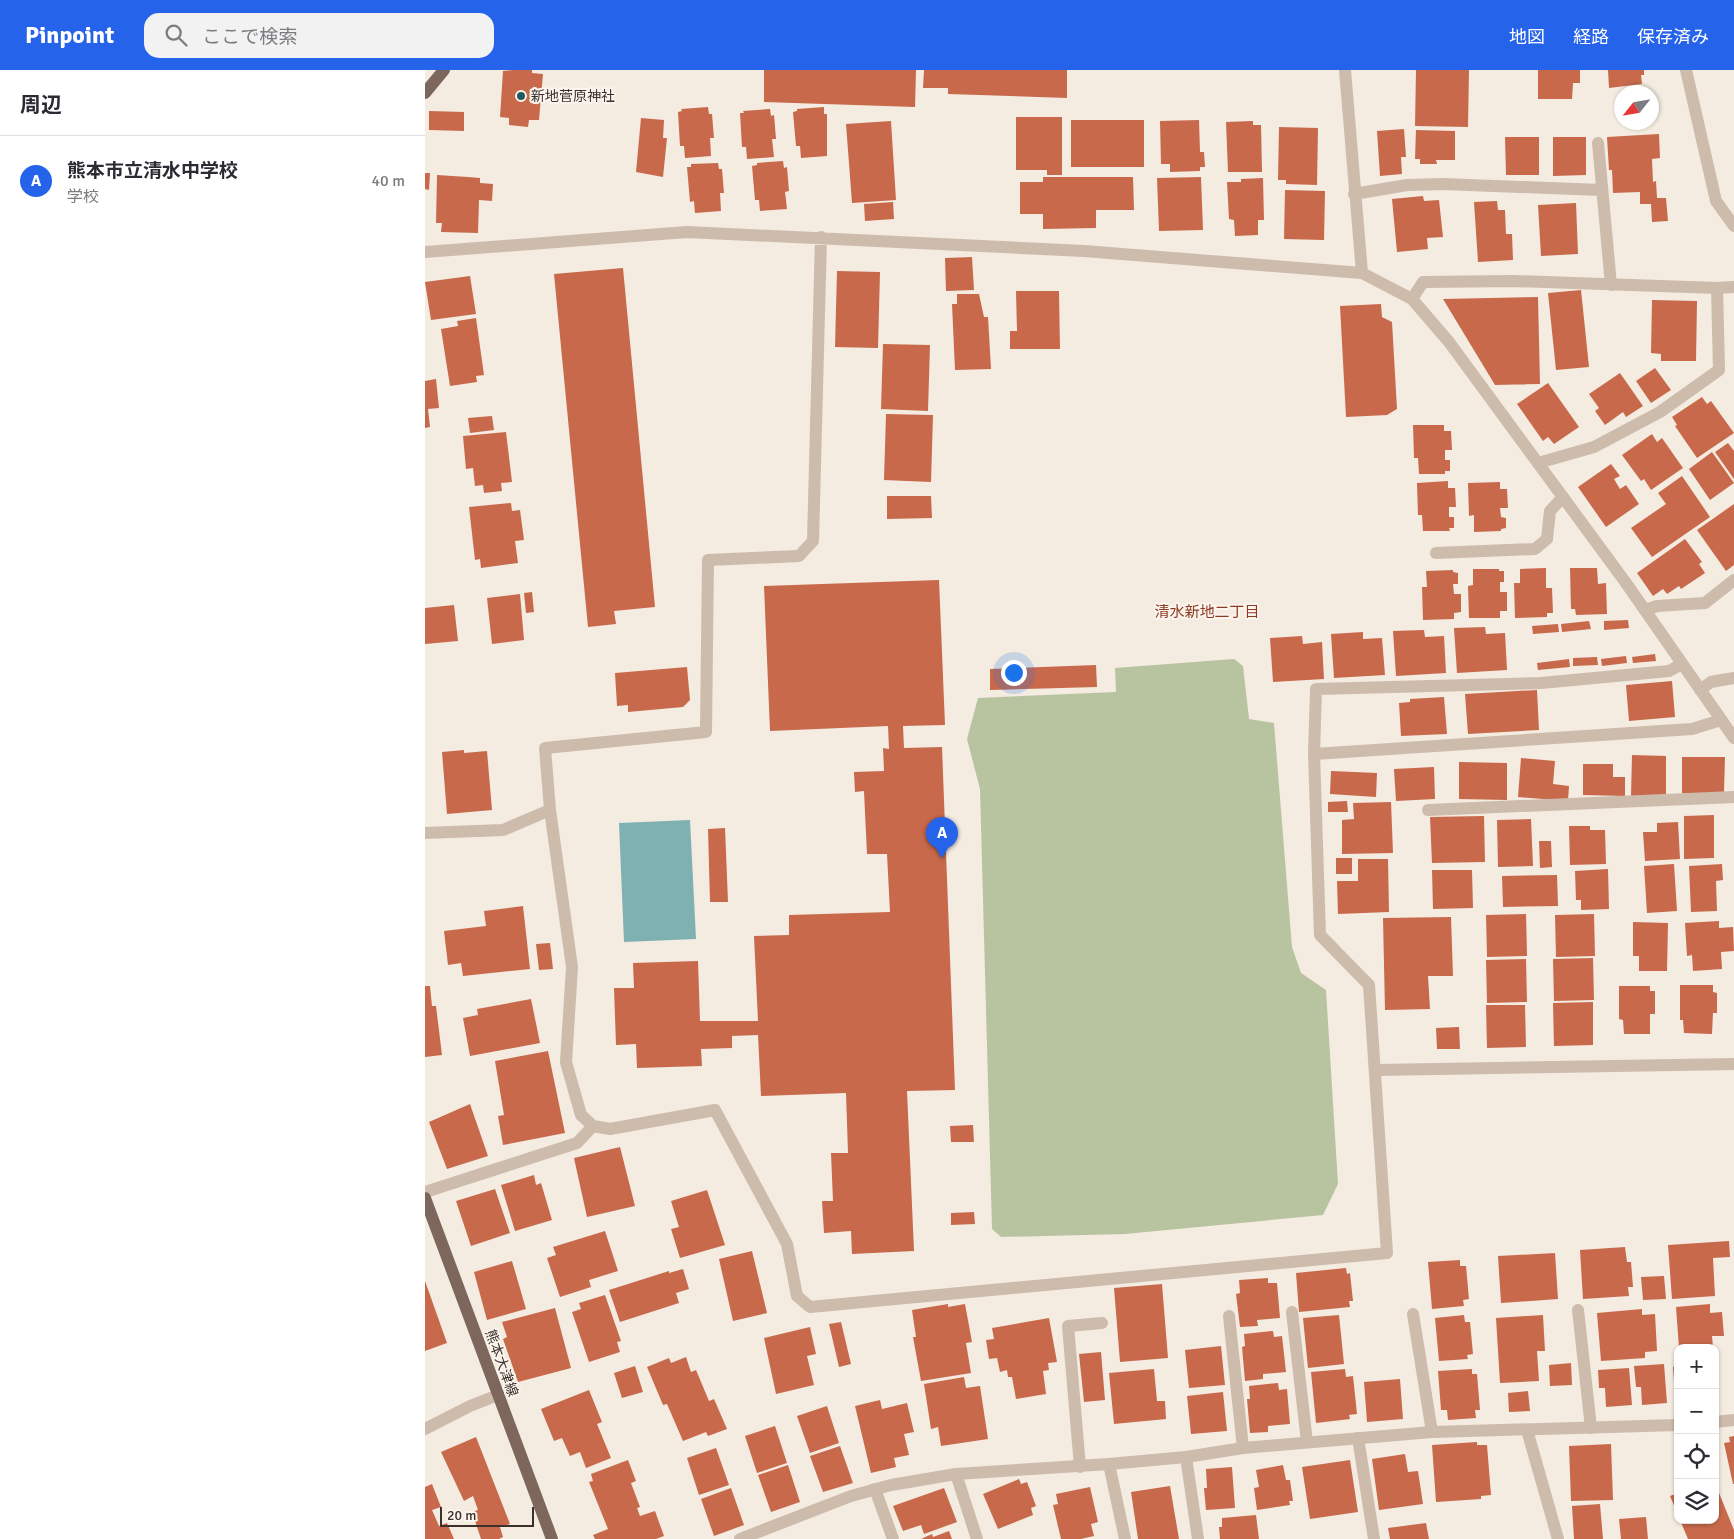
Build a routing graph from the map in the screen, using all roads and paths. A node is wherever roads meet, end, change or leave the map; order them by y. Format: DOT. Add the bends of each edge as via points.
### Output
graph roads {
  1 [pos="444,70"];
  2 [pos="1345,70"];
  3 [pos="1686,70"];
  4 [pos="425,93"];
  5 [pos="1598,143"];
  6 [pos="1601,190"];
  7 [pos="1354,194"];
  8 [pos="1734,226"];
  9 [pos="821,237"];
  10 [pos="425,252"];
  11 [pos="1362,273"];
  12 [pos="1611,284"];
  13 [pos="1734,286"];
  14 [pos="1717,288"];
  15 [pos="1412,299"];
  16 [pos="1538,463"];
  17 [pos="1563,497"];
  18 [pos="1436,553"];
  19 [pos="1734,580"];
  20 [pos="1645,610"];
  21 [pos="1682,664"];
  22 [pos="1734,678"];
  23 [pos="1700,690"];
  24 [pos="1721,720"];
  25 [pos="1734,738"];
  26 [pos="1314,754"];
  27 [pos="1734,797"];
  28 [pos="550,810"];
  29 [pos="1428,810"];
  30 [pos="425,833"];
  31 [pos="1734,1064"];
  32 [pos="1376,1070"];
  33 [pos="593,1126"];
  34 [pos="425,1192"];
  35 [pos="425,1198"];
  36 [pos="1578,1310"];
  37 [pos="1292,1312"];
  38 [pos="1413,1314"];
  39 [pos="1229,1316"];
  40 [pos="1102,1323"];
  41 [pos="498,1395"];
  42 [pos="1734,1420"];
  43 [pos="1719,1422"];
  44 [pos="1674,1425"];
  45 [pos="1591,1428"];
  46 [pos="425,1429"];
  47 [pos="1527,1430"];
  48 [pos="1432,1432"];
  49 [pos="1357,1438"];
  50 [pos="1307,1442"];
  51 [pos="1243,1448"];
  52 [pos="1186,1457"];
  53 [pos="1109,1464"];
  54 [pos="1080,1466"];
  55 [pos="956,1474"];
  56 [pos="875,1489"];
  57 [pos="552,1539"];
  58 [pos="740,1539"];
  59 [pos="893,1539"];
  60 [pos="977,1539"];
  61 [pos="1125,1539"];
  62 [pos="1198,1539"];
  63 [pos="1374,1539"];
  64 [pos="1558,1539"];
  1 -- 4 [label="main road"];
  2 -- 7 [label="street"];
  3 -- 8 [label="street" via="1717,201"];
  5 -- 6 [label="street"];
  6 -- 7 [label="street" via="1443,184 1407,185"];
  6 -- 12 [label="street"];
  7 -- 11 [label="street"];
  9 -- 10 [label="street" via="687,232"];
  9 -- 11 [label="street" via="1084,251"];
  9 -- 28 [label="street" via="813,541 799,556 708,560 705,732 545,748"];
  11 -- 15 [label="street"];
  12 -- 14 [label="street"];
  12 -- 15 [label="street" via="1423,282"];
  13 -- 14 [label="street"];
  14 -- 16 [label="street" via="1719,370 1660,412 1594,447"];
  15 -- 16 [label="street" via="1449,342"];
  16 -- 17 [label="street"];
  17 -- 18 [label="street" via="1550,511 1547,539 1535,549"];
  17 -- 20 [label="street"];
  19 -- 20 [label="street" via="1705,603 1657,606"];
  20 -- 21 [label="street"];
  21 -- 23 [label="street"];
  21 -- 26 [label="street" via="1669,671 1541,683 1317,689"];
  22 -- 23 [label="street" via="1711,682"];
  23 -- 24 [label="street"];
  24 -- 25 [label="street"];
  24 -- 26 [label="street" via="1692,729"];
  26 -- 32 [label="street" via="1320,935 1369,985"];
  27 -- 29 [label="street"];
  28 -- 30 [label="street" via="503,830"];
  28 -- 33 [label="street" via="572,967 566,1062 581,1115"];
  31 -- 32 [label="street"];
  32 -- 33 [label="street" via="1387,1253 810,1307 797,1296 787,1244 715,1110 610,1129"];
  33 -- 34 [label="street" via="577,1143"];
  35 -- 41 [label="main road, 熊本大津線"];
  36 -- 45 [label="street"];
  37 -- 50 [label="street"];
  38 -- 48 [label="street"];
  39 -- 51 [label="street"];
  40 -- 54 [label="street" via="1068,1326"];
  41 -- 46 [label="street"];
  41 -- 57 [label="main road, 熊本大津線"];
  42 -- 43 [label="street"];
  44 -- 45 [label="street"];
  45 -- 47 [label="street"];
  47 -- 48 [label="street"];
  47 -- 64 [label="street"];
  48 -- 49 [label="street"];
  49 -- 50 [label="street"];
  49 -- 63 [label="street"];
  50 -- 51 [label="street"];
  51 -- 52 [label="street"];
  52 -- 53 [label="street"];
  52 -- 62 [label="street"];
  53 -- 54 [label="street"];
  53 -- 61 [label="street"];
  54 -- 55 [label="street"];
  55 -- 56 [label="street"];
  55 -- 60 [label="street"];
  56 -- 58 [label="street"];
  56 -- 59 [label="street"];
}
